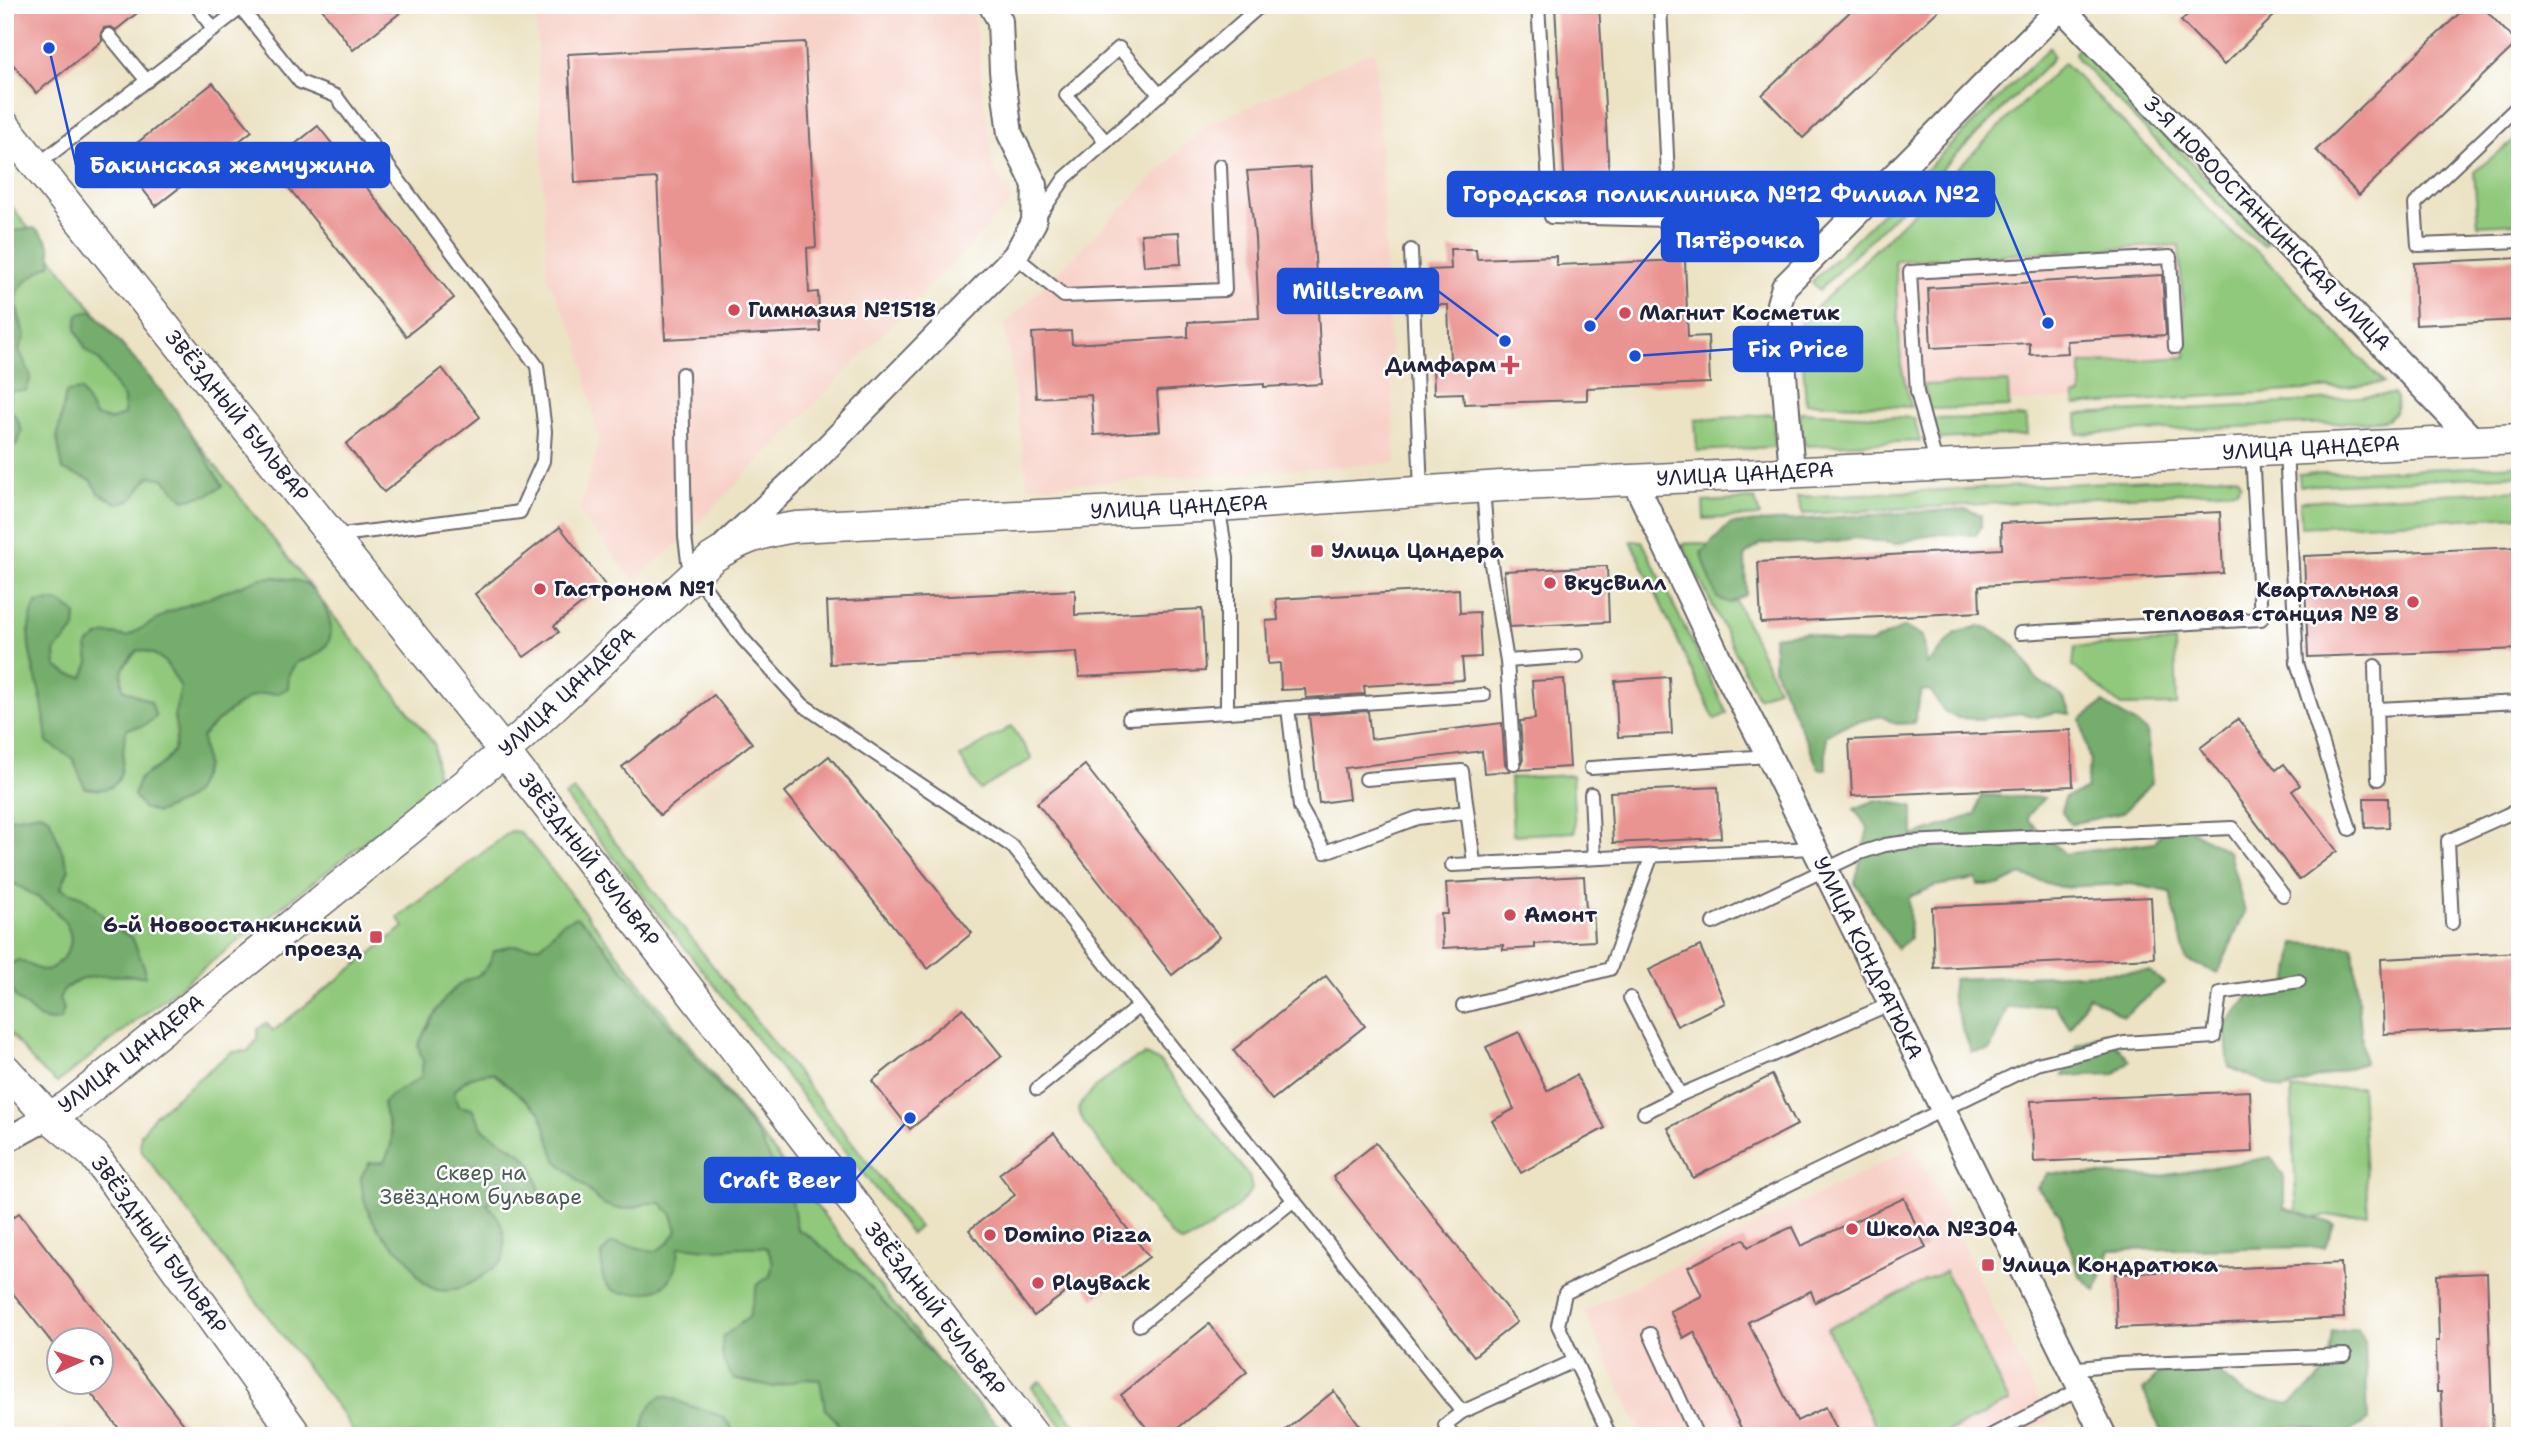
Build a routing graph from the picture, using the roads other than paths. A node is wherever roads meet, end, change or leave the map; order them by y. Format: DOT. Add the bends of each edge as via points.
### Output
graph roads {
  1 [pos="196,5"];
  2 [pos="991,5"];
  3 [pos="1261,5"];
  4 [pos="1538,5"];
  5 [pos="1660,5"];
  6 [pos="2062,6"];
  7 [pos="243,7"];
  8 [pos="214,30"];
  9 [pos="109,35"];
  10 [pos="147,81"];
  11 [pos="1160,94"];
  12 [pos="2520,109"];
  13 [pos="5,126"];
  14 [pos="1106,142"];
  15 [pos="37,165"];
  16 [pos="1220,166"];
  17 [pos="1034,222"];
  18 [pos="2520,241"];
  19 [pos="1411,250"];
  20 [pos="1016,256"];
  21 [pos="2175,347"];
  22 [pos="682,374"];
  23 [pos="2520,439"];
  24 [pos="2474,441"];
  25 [pos="2286,450"];
  26 [pos="2252,451"];
  27 [pos="1937,466"];
  28 [pos="1792,472"];
  29 [pos="1634,480"];
  30 [pos="1483,488"];
  31 [pos="1421,491"];
  32 [pos="1218,506"];
  33 [pos="333,537"];
  34 [pos="703,566"];
  35 [pos="2020,633"];
  36 [pos="1577,656"];
  37 [pos="1507,661"];
  38 [pos="2375,666"];
  39 [pos="1484,695"];
  40 [pos="2520,702"];
  41 [pos="1288,708"];
  42 [pos="2377,709"];
  43 [pos="1227,712"];
  44 [pos="1129,718"];
  45 [pos="504,751"];
  46 [pos="1769,756"];
  47 [pos="1514,763"];
  48 [pos="1591,768"];
  49 [pos="1366,779"];
  50 [pos="2378,779"];
  51 [pos="1591,794"];
  52 [pos="2520,809"];
  53 [pos="1467,812"];
  54 [pos="2350,829"];
  55 [pos="1813,848"];
  56 [pos="1652,855"];
  57 [pos="1594,858"];
  58 [pos="1474,863"];
  59 [pos="1452,865"];
  60 [pos="1825,871"];
  61 [pos="2283,895"];
  62 [pos="1713,923"];
  63 [pos="2452,923"];
  64 [pos="2299,981"];
  65 [pos="1630,998"];
  66 [pos="1890,1004"];
  67 [pos="1139,1006"];
  68 [pos="1463,1006"];
  69 [pos="5,1069"];
  70 [pos="1037,1089"];
  71 [pos="1680,1095"];
  72 [pos="1942,1111"];
  73 [pos="1644,1113"];
  74 [pos="49,1117"];
  75 [pos="5,1141"];
  76 [pos="1294,1200"];
  77 [pos="1139,1325"];
  78 [pos="1650,1334"];
  79 [pos="2345,1355"];
  80 [pos="1574,1361"];
  81 [pos="2075,1379"];
  82 [pos="1462,1412"];
  83 [pos="297,1436"];
  84 [pos="1034,1436"];
  85 [pos="1453,1436"];
  86 [pos="1610,1436"];
  87 [pos="1697,1436"];
  88 [pos="1990,1436"];
  89 [pos="2104,1436"];
  1 -- 8 [label="lane"];
  2 -- 17 [label="street" via="1000,22 1010,134 1035,186"];
  3 -- 11 [label="lane"];
  4 -- 5 [label="lane" via="1551,217 1670,220"];
  6 -- 24 [label="street, 3-Я НОВООСТАНКИНСКАЯ УЛИЦА"];
  6 -- 28 [label="street" via="1784,287 1779,313"];
  7 -- 8 [label="lane"];
  7 -- 33 [label="lane" via="300,82 336,96 537,366 545,431 542,461 520,512"];
  8 -- 10 [label="lane"];
  9 -- 10 [label="lane"];
  10 -- 15 [label="lane"];
  11 -- 14 [label="lane"];
  11 -- 14 [label="lane" via="1119,48 1066,95"];
  12 -- 18 [label="lane" via="2415,204 2418,245"];
  13 -- 15 [label="street, ЗВЁЗДНЫЙ БУЛЬВАР"];
  14 -- 17 [label="lane" via="1065,178"];
  15 -- 33 [label="street, ЗВЁЗДНЫЙ БУЛЬВАР"];
  16 -- 20 [label="lane" via="1225,290 1064,296"];
  17 -- 20 [label="street"];
  19 -- 31 [label="lane"];
  20 -- 34 [label="street" via="802,473"];
  21 -- 27 [label="lane" via="2170,257 1910,272 1917,391"];
  22 -- 34 [label="lane" via="685,537 688,561"];
  23 -- 24 [label="street, УЛИЦА ЦАНДЕРА"];
  24 -- 25 [label="street, УЛИЦА ЦАНДЕРА"];
  25 -- 26 [label="street, УЛИЦА ЦАНДЕРА"];
  25 -- 54 [label="lane" via="2297,663"];
  26 -- 27 [label="street, УЛИЦА ЦАНДЕРА"];
  26 -- 35 [label="lane" via="2261,619"];
  27 -- 28 [label="street, УЛИЦА ЦАНДЕРА"];
  28 -- 29 [label="street, УЛИЦА ЦАНДЕРА"];
  29 -- 30 [label="street, УЛИЦА ЦАНДЕРА"];
  29 -- 46 [label="street, УЛИЦА КОНДРАТЮКА"];
  30 -- 31 [label="street, УЛИЦА ЦАНДЕРА"];
  30 -- 37 [label="lane"];
  31 -- 32 [label="street, УЛИЦА ЦАНДЕРА"];
  32 -- 34 [label="street, УЛИЦА ЦАНДЕРА" via="796,527 738,541"];
  32 -- 43 [label="lane" via="1227,558"];
  33 -- 45 [label="street, ЗВЁЗДНЫЙ БУЛЬВАР"];
  34 -- 45 [label="street, УЛИЦА ЦАНДЕРА"];
  34 -- 67 [label="lane" via="743,639 803,705 1013,847"];
  36 -- 37 [label="lane"];
  37 -- 47 [label="lane"];
  38 -- 42 [label="lane"];
  39 -- 41 [label="lane"];
  40 -- 42 [label="lane"];
  41 -- 43 [label="lane"];
  41 -- 53 [label="lane" via="1300,807 1325,852 1417,818"];
  42 -- 50 [label="lane"];
  43 -- 44 [label="lane"];
  45 -- 74 [label="street, УЛИЦА ЦАНДЕРА"];
  45 -- 84 [label="street, ЗВЁЗДНЫЙ БУЛЬВАР"];
  46 -- 48 [label="lane"];
  46 -- 55 [label="street, УЛИЦА КОНДРАТЮКА"];
  49 -- 53 [label="lane" via="1462,772"];
  51 -- 57 [label="lane"];
  52 -- 63 [label="lane" via="2448,841"];
  53 -- 58 [label="lane"];
  55 -- 56 [label="lane"];
  55 -- 60 [label="street, УЛИЦА КОНДРАТЮКА"];
  56 -- 57 [label="lane"];
  56 -- 68 [label="lane" via="1610,969"];
  57 -- 58 [label="lane"];
  58 -- 59 [label="lane"];
  60 -- 61 [label="lane" via="1870,849 1908,842 2232,828"];
  60 -- 62 [label="lane"];
  60 -- 66 [label="street, УЛИЦА КОНДРАТЮКА"];
  64 -- 72 [label="lane" via="2220,993 2214,1037 2124,1043 2037,1064"];
  65 -- 71 [label="lane"];
  66 -- 71 [label="lane"];
  66 -- 72 [label="street, УЛИЦА КОНДРАТЮКА"];
  67 -- 70 [label="lane"];
  67 -- 76 [label="lane"];
  69 -- 74 [label="street, ЗВЁЗДНЫЙ БУЛЬВАР"];
  71 -- 73 [label="lane"];
  72 -- 80 [label="lane" via="1565,1293 1558,1325"];
  72 -- 81 [label="street, УЛИЦА КОНДРАТЮКА"];
  74 -- 75 [label="street"];
  74 -- 83 [label="street, ЗВЁЗДНЫЙ БУЛЬВАР" via="94,1155"];
  76 -- 77 [label="lane"];
  76 -- 82 [label="lane"];
  78 -- 87 [label="lane"];
  79 -- 81 [label="lane" via="2131,1364"];
  80 -- 82 [label="lane"];
  80 -- 86 [label="lane"];
  81 -- 88 [label="lane"];
  81 -- 89 [label="street, УЛИЦА КОНДРАТЮКА"];
  82 -- 85 [label="lane" via="1445,1425"];
}
